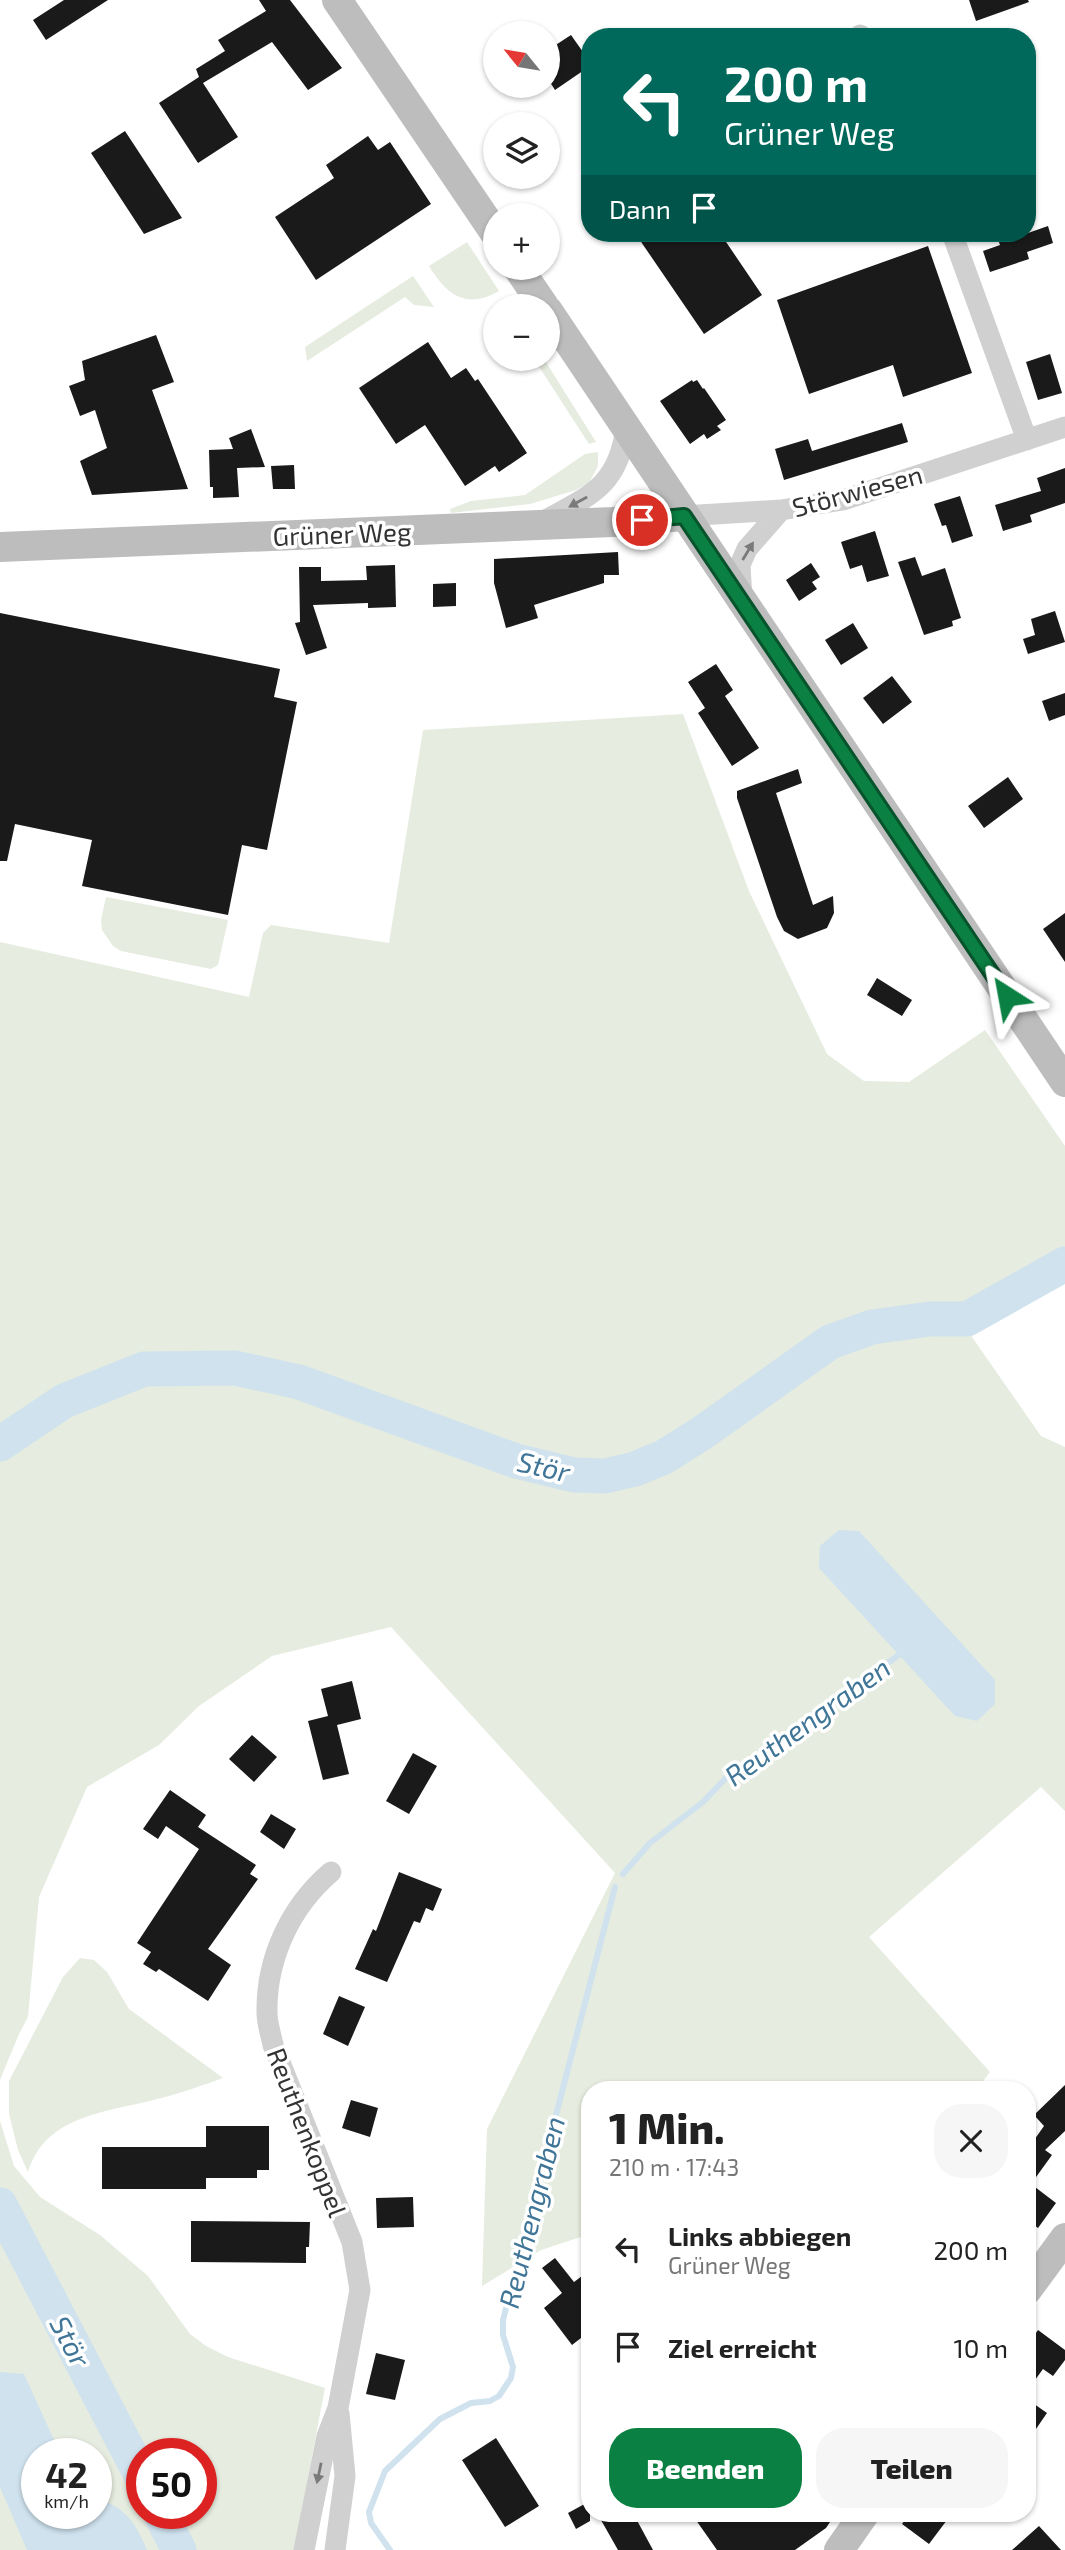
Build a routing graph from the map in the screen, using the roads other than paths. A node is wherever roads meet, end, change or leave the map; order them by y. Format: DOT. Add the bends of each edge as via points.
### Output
graph roads {
  1 [pos="337,0"];
  2 [pos="483,215"];
  3 [pos="955,242"];
  4 [pos="560,329"];
  5 [pos="1065,427"];
  6 [pos="626,428"];
  7 [pos="1027,440"];
  8 [pos="781,510"];
  9 [pos="684,516"];
  10 [pos="536,525"];
  11 [pos="0,547"];
  12 [pos="742,601"];
  13 [pos="1065,1082"];
  14 [pos="331,1872"];
  15 [pos="1065,2238"];
  16 [pos="1036,2278"];
  17 [pos="338,2408"];
  18 [pos="859,2522"];
  19 [pos="304,2550"];
  20 [pos="335,2550"];
  21 [pos="839,2550"];
  1 -- 2 [label="main road"];
  3 -- 7 [label="street"];
  4 -- 6 [label="main road"];
  5 -- 7 [label="street, Störwiesen"];
  6 -- 9 [label="main road"];
  6 -- 10 [label="street, one-way" via="623,454 612,475 588,497"];
  7 -- 8 [label="street, Störwiesen" via="843,499"];
  8 -- 9 [label="street, Störwiesen"];
  12 -- 8 [label="street, one-way" via="740,565 747,549"];
  9 -- 10 [label="main road, Grüner Weg"];
  9 -- 12 [label="main road"];
  10 -- 11 [label="main road, Grüner Weg"];
  12 -- 13 [label="main road"];
  14 -- 17 [label="street, Reuthenkoppel" via="295,1910 278,1948 267,2014 273,2045 352,2242 360,2290"];
  15 -- 16 [label="main road"];
  17 -- 19 [label="street, Reuthenkoppel, one-way" via="327,2435"];
  17 -- 20 [label="street, Reuthenkoppel" via="345,2476"];
  18 -- 21 [label="main road"];
}
